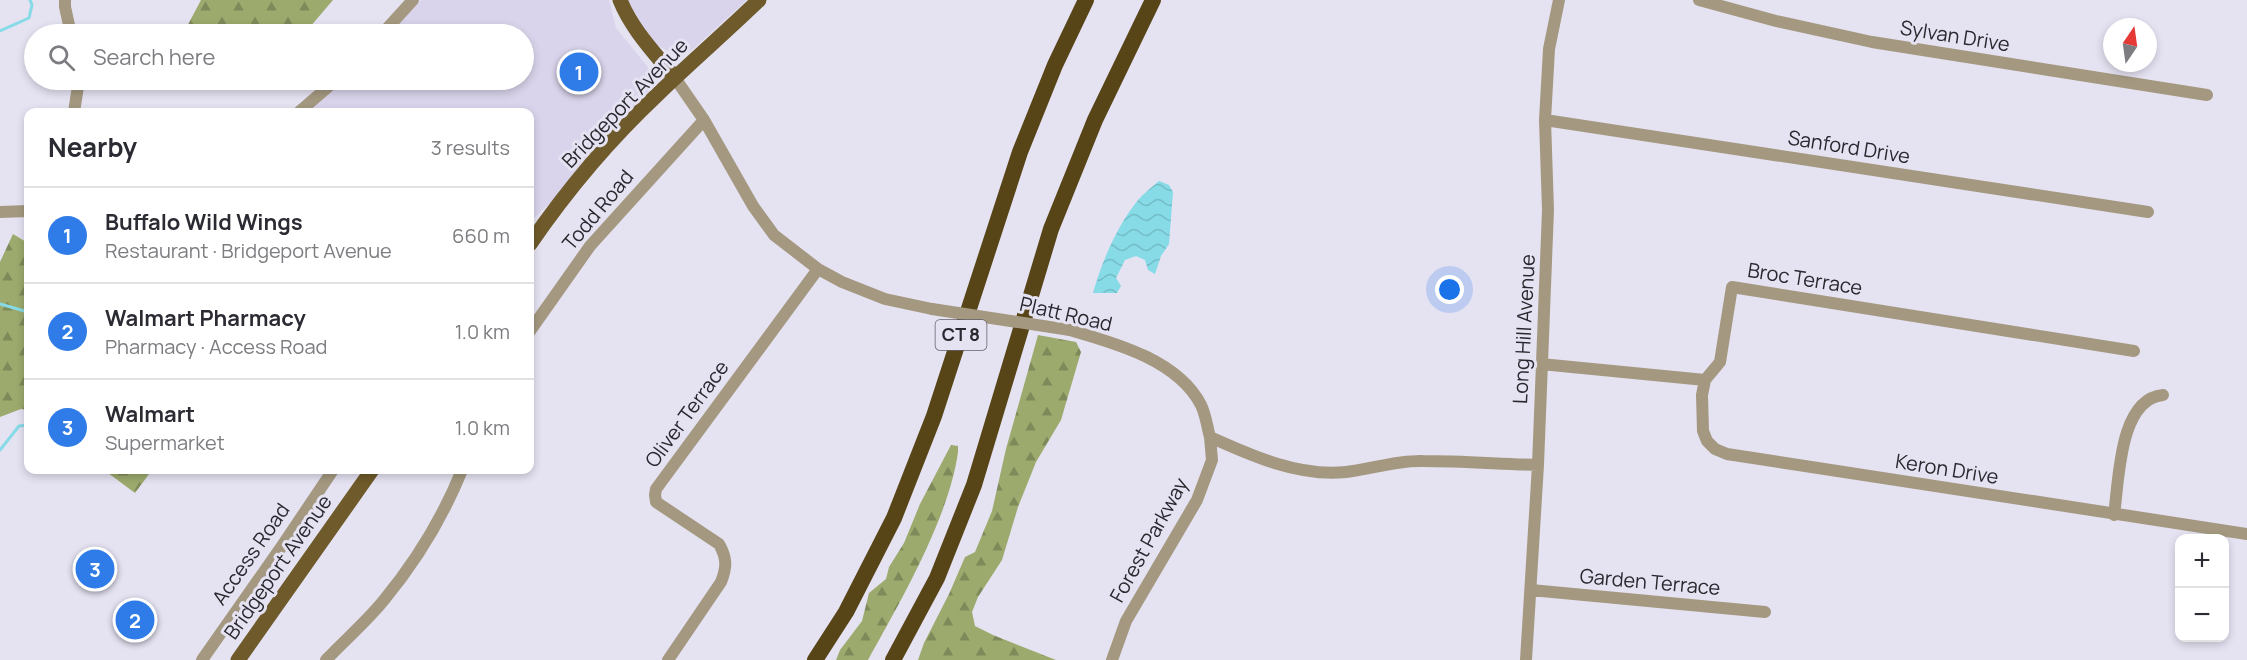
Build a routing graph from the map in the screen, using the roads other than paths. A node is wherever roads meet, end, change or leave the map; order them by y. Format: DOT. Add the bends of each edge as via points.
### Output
graph roads {
  1 [pos="65,0"];
  2 [pos="413,0"];
  3 [pos="620,0"];
  4 [pos="759,0"];
  5 [pos="1086,0"];
  6 [pos="1153,0"];
  7 [pos="1558,0"];
  8 [pos="1699,0"];
  9 [pos="68,24"];
  10 [pos="391,24"];
  11 [pos="675,78"];
  12 [pos="77,90"];
  13 [pos="325,90"];
  14 [pos="2207,95"];
  15 [pos="75,108"];
  16 [pos="304,108"];
  17 [pos="704,120"];
  18 [pos="1545,120"];
  19 [pos="24,210"];
  20 [pos="0,212"];
  21 [pos="2148,212"];
  22 [pos="534,238"];
  23 [pos="818,270"];
  24 [pos="534,325"];
  25 [pos="2134,351"];
  26 [pos="1541,364"];
  27 [pos="1705,380"];
  28 [pos="2163,395"];
  29 [pos="1210,437"];
  30 [pos="1538,465"];
  31 [pos="330,474"];
  32 [pos="369,474"];
  33 [pos="460,474"];
  34 [pos="2114,515"];
  35 [pos="2247,534"];
  36 [pos="1531,590"];
  37 [pos="1765,612"];
  38 [pos="202,660"];
  39 [pos="238,660"];
  40 [pos="326,660"];
  41 [pos="668,660"];
  42 [pos="816,660"];
  43 [pos="893,660"];
  44 [pos="1112,660"];
  45 [pos="1526,660"];
  1 -- 9 [label="street"];
  2 -- 10 [label="street"];
  3 -- 11 [label="main road" via="642,38"];
  4 -- 11 [label="main road, Bridgeport Avenue"];
  5 -- 42 [label="highway, CT 8" via="1020,152 934,416 894,518 846,612"];
  6 -- 43 [label="highway, CT 8" via="1095,120 1051,229 974,485 937,578"];
  7 -- 18 [label="street, Long Hill Avenue" via="1549,49"];
  8 -- 14 [label="street, Sylvan Drive" via="1872,42"];
  11 -- 17 [label="street, Platt Road"];
  11 -- 22 [label="main road, Bridgeport Avenue" via="602,152"];
  12 -- 15 [label="street"];
  13 -- 16 [label="street"];
  17 -- 23 [label="street, Platt Road" via="748,199 774,235"];
  17 -- 24 [label="street, Todd Road" via="590,246"];
  18 -- 21 [label="street, Sanford Drive"];
  18 -- 26 [label="street, Long Hill Avenue" via="1548,210"];
  19 -- 20 [label="street"];
  23 -- 29 [label="street, Platt Road, bridge" via="869,293 932,309 1070,330 1118,346 1157,363 1187,386 1201,405"];
  23 -- 41 [label="street, Oliver Terrace" via="656,489 656,502 719,544 726,567 721,582"];
  25 -- 27 [label="street, Broc Terrace" via="1732,287 1720,362"];
  26 -- 27 [label="street"];
  26 -- 30 [label="street, Long Hill Avenue"];
  27 -- 34 [label="street, Keron Drive" via="1703,431 1715,449 1727,454"];
  28 -- 34 [label="street" via="2140,406 2131,419"];
  29 -- 30 [label="street" via="1293,468 1317,472 1422,460"];
  29 -- 44 [label="street, Forest Parkway" via="1212,460 1200,492 1126,621"];
  30 -- 36 [label="street, Long Hill Avenue"];
  31 -- 38 [label="street, Access Road"];
  32 -- 39 [label="main road, Bridgeport Avenue"];
  33 -- 40 [label="street" via="413,562 383,601"];
  34 -- 35 [label="street, Keron Drive"];
  36 -- 37 [label="street, Garden Terrace"];
  36 -- 45 [label="street, Long Hill Avenue"];
}
